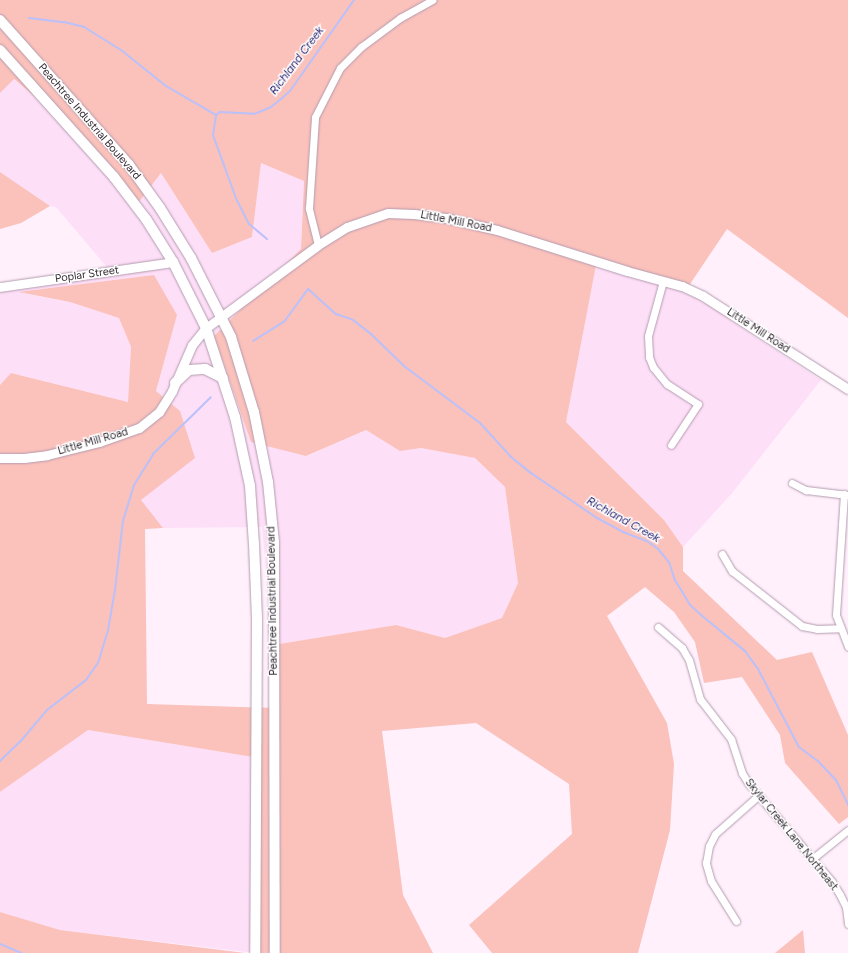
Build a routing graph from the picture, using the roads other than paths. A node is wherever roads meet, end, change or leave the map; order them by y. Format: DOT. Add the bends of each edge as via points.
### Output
graph roads {
  1 [pos="432,0"];
  2 [pos="0,20"];
  3 [pos="0,50"];
  4 [pos="318,245"];
  5 [pos="173,262"];
  6 [pos="663,281"];
  7 [pos="0,287"];
  8 [pos="221,318"];
  9 [pos="206,328"];
  10 [pos="223,378"];
  11 [pos="175,383"];
  12 [pos="848,389"];
  13 [pos="671,445"];
  14 [pos="0,458"];
  15 [pos="792,483"];
  16 [pos="846,494"];
  17 [pos="722,554"];
  18 [pos="658,626"];
  19 [pos="840,628"];
  20 [pos="848,648"];
  21 [pos="256,709"];
  22 [pos="274,710"];
  23 [pos="758,796"];
  24 [pos="848,830"];
  25 [pos="812,859"];
  26 [pos="736,921"];
  27 [pos="848,924"];
  28 [pos="255,953"];
  29 [pos="275,953"];
  1 -- 4 [label="street" via="400,18 360,47 340,68 314,117 309,208"];
  2 -- 8 [label="main road, Peachtree Industrial Boulevard" via="129,165 191,258"];
  3 -- 5 [label="main road, Peachtree Industrial Boulevard" via="114,177"];
  4 -- 6 [label="street, Little Mill Road" via="347,227 388,213 414,214 446,218 497,230"];
  4 -- 8 [label="street, Little Mill Road"];
  5 -- 7 [label="street, Poplar Street"];
  5 -- 9 [label="main road, Peachtree Industrial Boulevard"];
  6 -- 12 [label="street, Little Mill Road" via="703,296"];
  6 -- 13 [label="street" via="648,336 649,357 652,367 667,384 698,404"];
  8 -- 9 [label="street, Little Mill Road"];
  8 -- 22 [label="main road, Peachtree Industrial Boulevard" via="231,337 254,412 268,482 274,542"];
  9 -- 10 [label="main road, Peachtree Industrial Boulevard"];
  9 -- 11 [label="street, Little Mill Road" via="192,346"];
  10 -- 11 [label="main road" via="205,369 189,370"];
  10 -- 21 [label="main road, Peachtree Industrial Boulevard" via="235,417 250,486 256,610"];
  11 -- 14 [label="street, Little Mill Road" via="159,412 139,428 99,442 47,455"];
  15 -- 16 [label="street" via="806,490"];
  16 -- 19 [label="street" via="836,615"];
  17 -- 19 [label="street" via="732,571 802,626 818,630"];
  18 -- 23 [label="street, Skylar Creek Lane Northeast" via="682,648 689,660 700,699 731,739 742,773"];
  19 -- 20 [label="street"];
  21 -- 22 [label="main road"];
  21 -- 28 [label="main road, Peachtree Industrial Boulevard"];
  22 -- 29 [label="main road, Peachtree Industrial Boulevard"];
  23 -- 25 [label="street, Skylar Creek Lane Northeast"];
  23 -- 26 [label="street" via="715,834 706,863 711,881"];
  24 -- 25 [label="street"];
  25 -- 27 [label="street, Skylar Creek Lane Northeast" via="840,895 846,907"];
}
